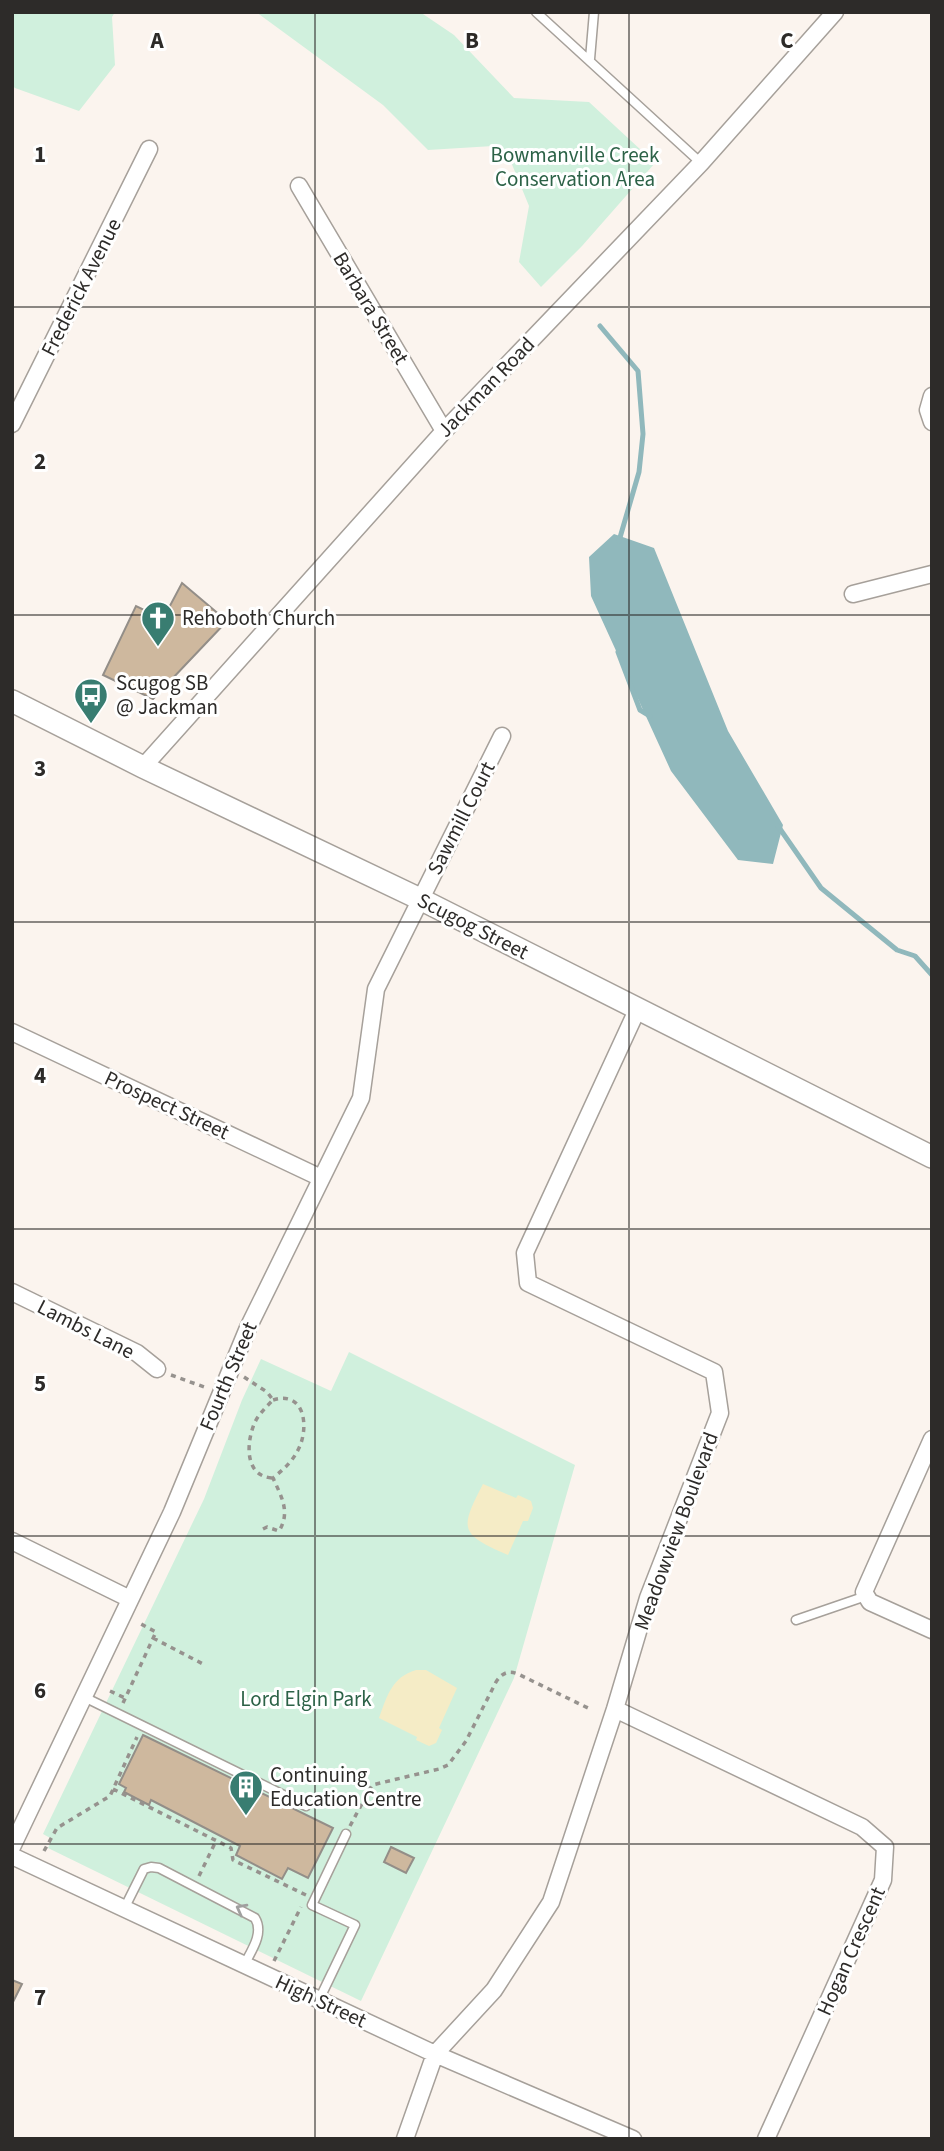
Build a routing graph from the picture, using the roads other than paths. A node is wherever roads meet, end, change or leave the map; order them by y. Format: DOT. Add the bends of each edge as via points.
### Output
graph roads {
  1 [pos="536,12"];
  2 [pos="594,12"];
  3 [pos="835,12"];
  4 [pos="590,59"];
  5 [pos="149,149"];
  6 [pos="701,163"];
  7 [pos="299,186"];
  8 [pos="932,396"];
  9 [pos="932,422"];
  10 [pos="12,424"];
  11 [pos="443,431"];
  12 [pos="932,574"];
  13 [pos="853,594"];
  14 [pos="12,701"];
  15 [pos="502,736"];
  16 [pos="143,767"];
  17 [pos="419,899"];
  18 [pos="638,1008"];
  19 [pos="12,1032"];
  20 [pos="932,1157"];
  21 [pos="321,1178"];
  22 [pos="12,1292"];
  23 [pos="157,1369"];
  24 [pos="932,1439"];
  25 [pos="926,1469"];
  26 [pos="12,1541"];
  27 [pos="866,1596"];
  28 [pos="130,1599"];
  29 [pos="796,1620"];
  30 [pos="932,1630"];
  31 [pos="84,1697"];
  32 [pos="615,1709"];
  33 [pos="306,1806"];
  34 [pos="346,1834"];
  35 [pos="12,1847"];
  36 [pos="12,1856"];
  37 [pos="124,1909"];
  38 [pos="244,1965"];
  39 [pos="319,2000"];
  40 [pos="435,2054"];
  41 [pos="405,2139"];
  42 [pos="633,2139"];
  43 [pos="765,2139"];
  1 -- 4 [label="lane"];
  2 -- 4 [label="lane"];
  3 -- 6 [label="street, Jackman Road"];
  4 -- 6 [label="lane"];
  5 -- 10 [label="street, Frederick Avenue"];
  6 -- 11 [label="street, Jackman Road"];
  7 -- 11 [label="street, Barbara Street"];
  8 -- 9 [label="street" via="928,410"];
  11 -- 16 [label="street, Jackman Road"];
  12 -- 13 [label="street"];
  14 -- 16 [label="street, Scugog Street"];
  15 -- 17 [label="street, Sawmill Court"];
  16 -- 17 [label="street, Scugog Street"];
  17 -- 18 [label="street, Scugog Street"];
  17 -- 21 [label="street, Fourth Street" via="376,989 362,1098"];
  18 -- 20 [label="street, Scugog Street"];
  18 -- 32 [label="street, Meadowview Boulevard" via="525,1253 528,1283 714,1373 720,1413 648,1598"];
  19 -- 21 [label="street, Prospect Street"];
  21 -- 28 [label="street, Fourth Street" via="220,1392 172,1512"];
  22 -- 23 [label="street, Lambs Lane" via="137,1353"];
  24 -- 25 [label="street"];
  25 -- 27 [label="street" via="872,1571"];
  26 -- 28 [label="street"];
  27 -- 29 [label="lane"];
  27 -- 30 [label="street" via="870,1602"];
  28 -- 31 [label="street, Fourth Street"];
  31 -- 33 [label="lane"];
  31 -- 35 [label="street, Fourth Street"];
  32 -- 40 [label="street, Meadowview Boulevard" via="551,1902 494,1990"];
  32 -- 43 [label="street, Hogan Crescent" via="862,1827 885,1847 883,1880"];
  34 -- 39 [label="lane" via="310,1897 312,1905 355,1925"];
  36 -- 37 [label="street, High Street"];
  37 -- 38 [label="street, High Street"];
  38 -- 37 [label="lane, one-way" via="259,1933 255,1918 159,1868 144,1869"];
  38 -- 39 [label="street, High Street"];
  39 -- 40 [label="street, High Street"];
  40 -- 41 [label="street, Meadowview Boulevard"];
  40 -- 42 [label="street, High Street"];
}
